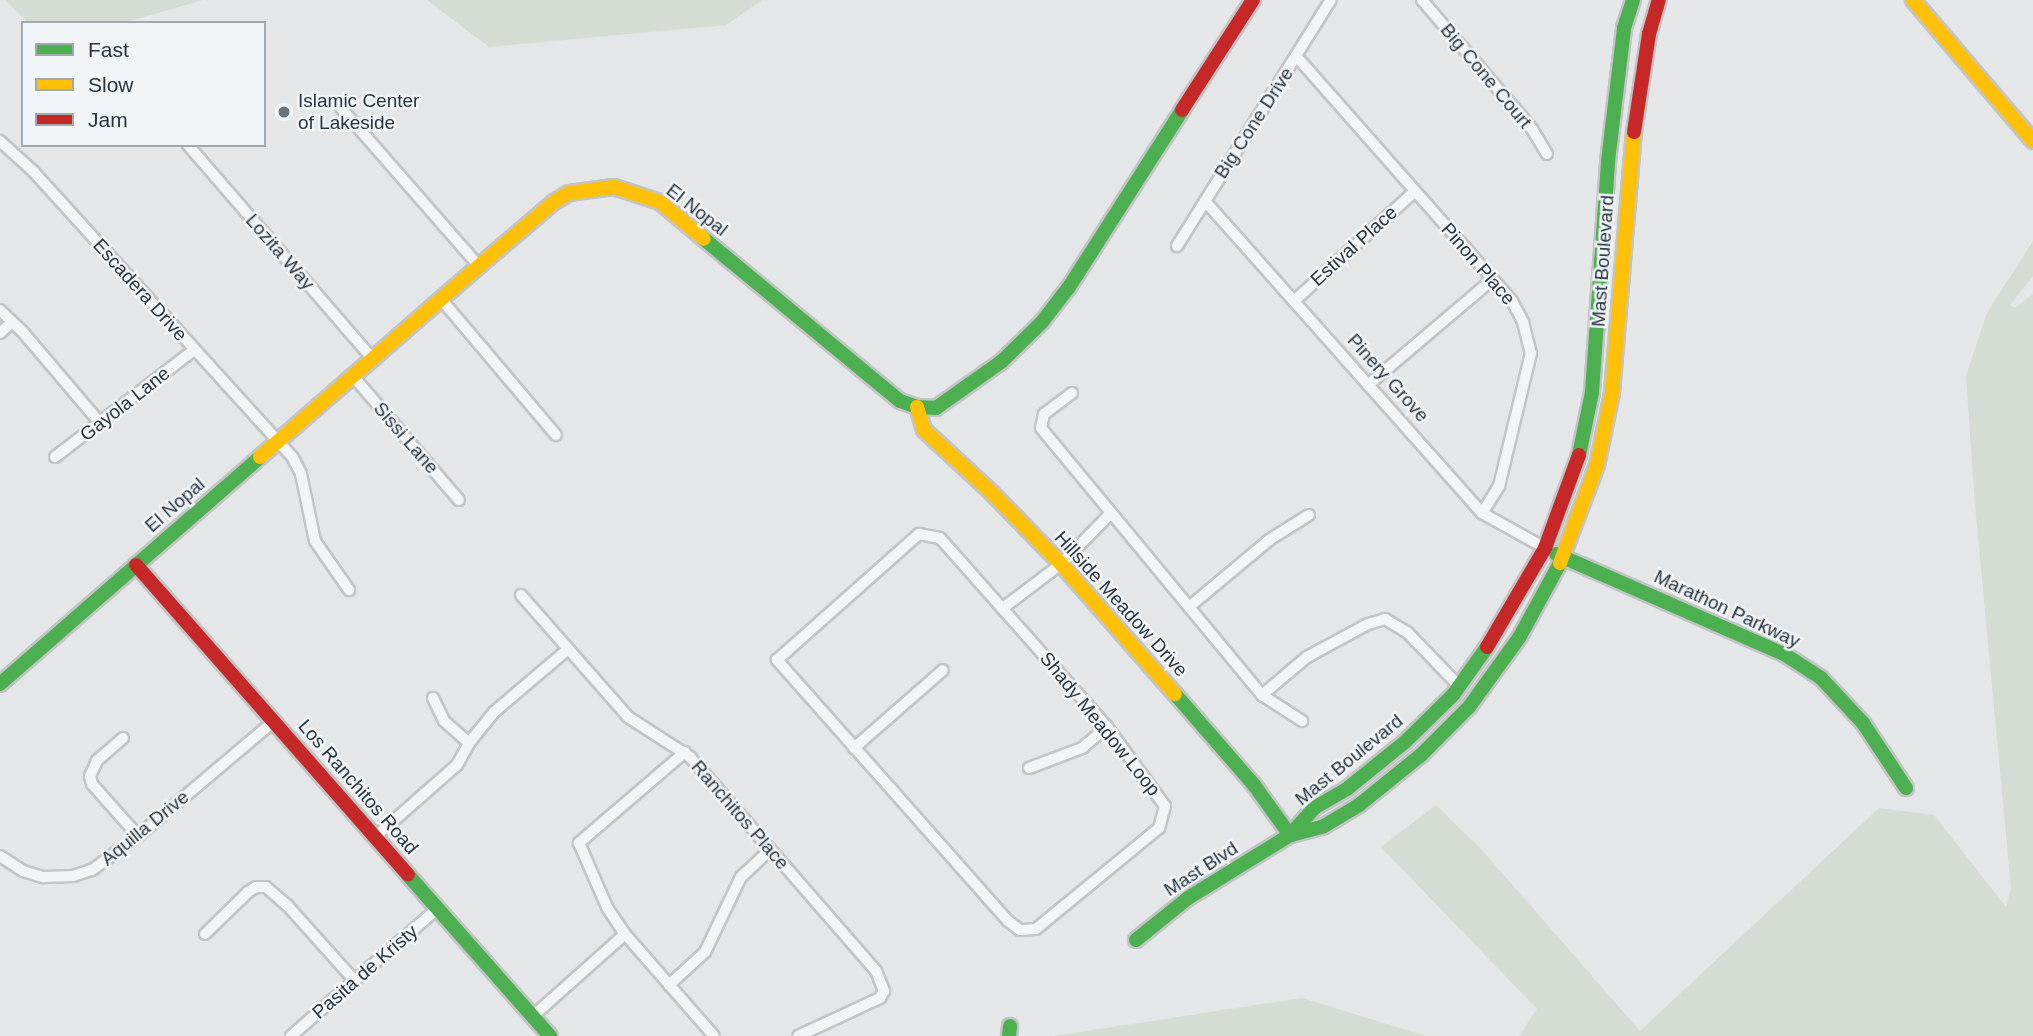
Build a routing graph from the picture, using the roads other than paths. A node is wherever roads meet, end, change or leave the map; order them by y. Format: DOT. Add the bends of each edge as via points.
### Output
graph roads {
  1 [pos="1253,0"];
  2 [pos="1331,0"];
  3 [pos="1422,0"];
  4 [pos="1633,0"];
  5 [pos="1659,0"];
  6 [pos="1913,0"];
  7 [pos="1297,57"];
  8 [pos="341,108"];
  9 [pos="1613,128"];
  10 [pos="1633,129"];
  11 [pos="0,141"];
  12 [pos="2033,141"];
  13 [pos="190,147"];
  14 [pos="1547,153"];
  15 [pos="1414,191"];
  16 [pos="1205,201"];
  17 [pos="1177,246"];
  18 [pos="479,266"];
  19 [pos="1492,280"];
  20 [pos="441,299"];
  21 [pos="1294,301"];
  22 [pos="0,310"];
  23 [pos="12,321"];
  24 [pos="0,333"];
  25 [pos="194,350"];
  26 [pos="373,359"];
  27 [pos="353,376"];
  28 [pos="1368,385"];
  29 [pos="1072,393"];
  30 [pos="917,407"];
  31 [pos="100,423"];
  32 [pos="556,435"];
  33 [pos="278,442"];
  34 [pos="55,457"];
  35 [pos="459,500"];
  36 [pos="1111,513"];
  37 [pos="1482,513"];
  38 [pos="1309,516"];
  39 [pos="1545,548"];
  40 [pos="1563,556"];
  41 [pos="1061,564"];
  42 [pos="136,565"];
  43 [pos="349,590"];
  44 [pos="521,595"];
  45 [pos="1189,607"];
  46 [pos="1003,608"];
  47 [pos="567,650"];
  48 [pos="943,670"];
  49 [pos="0,684"];
  50 [pos="1459,686"];
  51 [pos="1262,695"];
  52 [pos="433,698"];
  53 [pos="274,721"];
  54 [pos="1302,721"];
  55 [pos="1107,727"];
  56 [pos="123,738"];
  57 [pos="468,743"];
  58 [pos="854,748"];
  59 [pos="685,752"];
  60 [pos="1029,768"];
  61 [pos="1906,788"];
  62 [pos="1290,835"];
  63 [pos="138,836"];
  64 [pos="375,837"];
  65 [pos="770,850"];
  66 [pos="0,856"];
  67 [pos="438,908"];
  68 [pos="205,934"];
  69 [pos="625,934"];
  70 [pos="1136,940"];
  71 [pos="355,981"];
  72 [pos="669,985"];
  73 [pos="533,1016"];
  74 [pos="291,1036"];
  75 [pos="550,1036"];
  76 [pos="714,1036"];
  77 [pos="797,1036"];
  1 -- 30 [label="street" via="1042,322 1001,362 947,403 936,408"];
  2 -- 7 [label="street, Big Cone Drive"];
  3 -- 14 [label="street, Big Cone Court" via="1532,129"];
  4 -- 9 [label="street, Mast Boulevard" via="1624,28"];
  5 -- 10 [label="street, Mast Boulevard"];
  6 -- 12 [label="street"];
  7 -- 15 [label="street, Pinon Place"];
  7 -- 16 [label="street, Big Cone Drive"];
  8 -- 18 [label="street"];
  9 -- 10 [label="street"];
  9 -- 39 [label="street, Mast Boulevard" via="1592,392 1578,459"];
  10 -- 40 [label="street, Mast Boulevard" via="1612,393 1597,465"];
  11 -- 25 [label="street, Escadera Drive" via="33,171"];
  13 -- 26 [label="street, Lozita Way"];
  15 -- 19 [label="street, Pinon Place"];
  15 -- 21 [label="street, Estival Place"];
  16 -- 17 [label="street, Big Cone Drive"];
  16 -- 21 [label="street, Pinery Grove"];
  18 -- 20 [label="street, El Nopal"];
  18 -- 30 [label="street, El Nopal" via="569,193 614,187 642,194 660,202 900,401"];
  19 -- 28 [label="street"];
  19 -- 37 [label="street, Pinon Place" via="1518,311 1531,353 1499,486"];
  20 -- 26 [label="street, El Nopal"];
  20 -- 32 [label="street"];
  21 -- 28 [label="street, Pinery Grove"];
  22 -- 23 [label="street"];
  23 -- 24 [label="street"];
  23 -- 31 [label="street"];
  25 -- 31 [label="street, Gayola Lane"];
  25 -- 33 [label="street, Escadera Drive"];
  26 -- 27 [label="street, El Nopal"];
  27 -- 33 [label="street, El Nopal"];
  27 -- 35 [label="street, Sissi Lane"];
  28 -- 37 [label="street, Pinery Grove"];
  29 -- 36 [label="street" via="1044,414 1041,428"];
  30 -- 41 [label="street, Hillside Meadow Drive" via="924,430"];
  31 -- 34 [label="street, Gayola Lane"];
  33 -- 42 [label="street, El Nopal"];
  33 -- 43 [label="street, Escadera Drive" via="302,474 315,541"];
  36 -- 41 [label="street"];
  36 -- 45 [label="street"];
  37 -- 39 [label="street, Pinery Grove"];
  38 -- 45 [label="street" via="1269,540"];
  39 -- 40 [label="street, Pinery Grove"];
  39 -- 50 [label="street, Mast Boulevard" via="1503,624"];
  40 -- 61 [label="street, Marathon Parkway" via="1784,654 1821,678 1863,723"];
  40 -- 62 [label="street, Mast Boulevard" via="1519,638 1469,707 1421,755 1359,805 1324,827"];
  41 -- 46 [label="street"];
  41 -- 62 [label="street, Hillside Meadow Drive" via="1254,785"];
  42 -- 49 [label="street, El Nopal"];
  42 -- 53 [label="street, Los Ranchitos Road"];
  44 -- 47 [label="street, Ranchitos Place"];
  45 -- 51 [label="street"];
  46 -- 55 [label="street, Shady Meadow Loop"];
  46 -- 58 [label="street, Shady Meadow Loop" via="940,538 919,534 776,660"];
  47 -- 57 [label="street" via="494,712"];
  47 -- 59 [label="street, Ranchitos Place" via="632,721"];
  48 -- 58 [label="street"];
  50 -- 51 [label="street" via="1406,632 1385,619 1307,657"];
  50 -- 62 [label="street, Mast Boulevard" via="1405,742 1348,788 1314,808"];
  51 -- 54 [label="street"];
  52 -- 57 [label="street" via="444,721"];
  53 -- 63 [label="street, Aquilla Drive"];
  53 -- 64 [label="street, Los Ranchitos Road"];
  55 -- 58 [label="street, Shady Meadow Loop" via="1165,806 1159,828 1036,929 1020,930 1008,922"];
  55 -- 60 [label="street" via="1082,748"];
  56 -- 63 [label="street" via="97,761 90,776"];
  57 -- 64 [label="street" via="457,765"];
  59 -- 65 [label="street, Ranchitos Place"];
  59 -- 69 [label="street" via="579,843 608,909"];
  62 -- 70 [label="street, Mast Blvd" via="1188,898"];
  63 -- 66 [label="street, Aquilla Drive" via="101,865 73,876 33,874"];
  64 -- 67 [label="street, Los Ranchitos Road"];
  65 -- 72 [label="street" via="741,877 705,952"];
  65 -- 77 [label="street, Ranchitos Place" via="876,971 884,991 880,998"];
  67 -- 71 [label="street, Pasita de Kristy"];
  67 -- 73 [label="street, Los Ranchitos Road"];
  68 -- 71 [label="street" via="248,892 266,887"];
  69 -- 72 [label="street"];
  69 -- 73 [label="street"];
  71 -- 74 [label="street, Pasita de Kristy"];
  72 -- 76 [label="street"];
  73 -- 75 [label="street, Los Ranchitos Road"];
}
